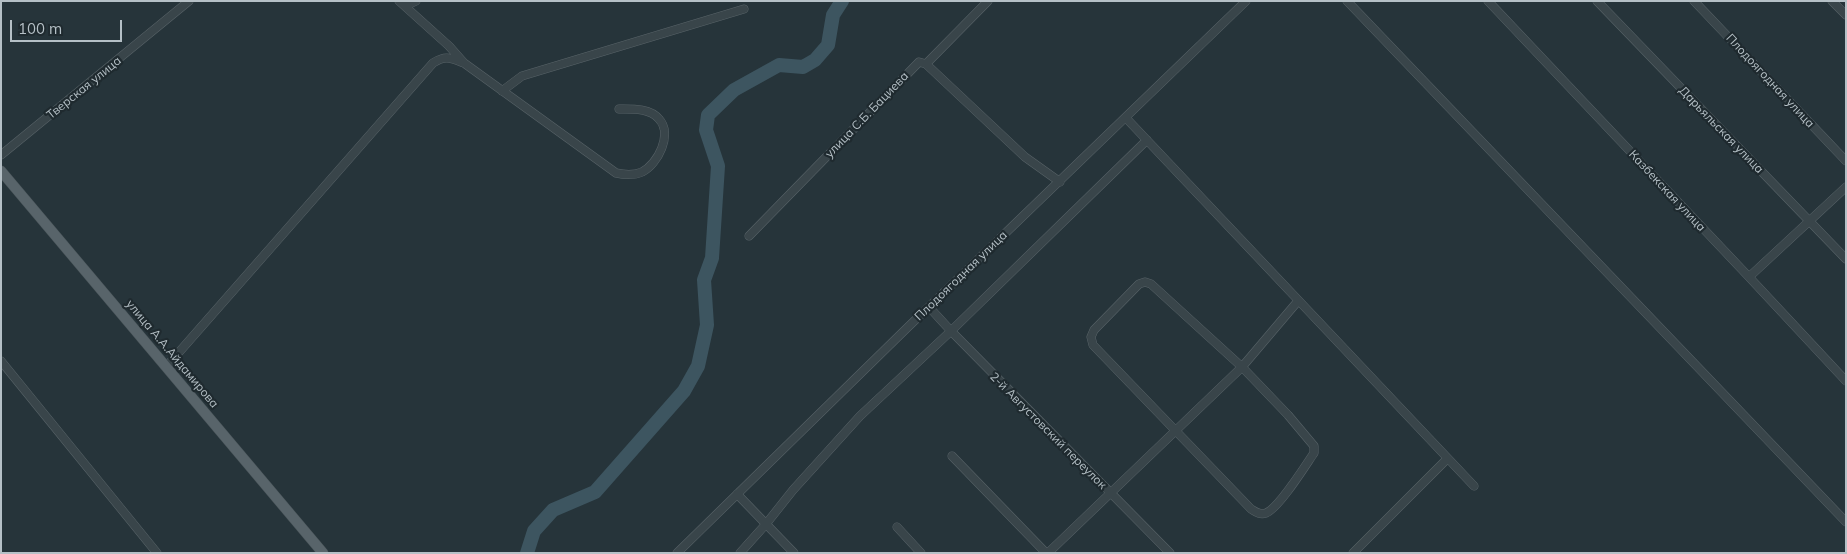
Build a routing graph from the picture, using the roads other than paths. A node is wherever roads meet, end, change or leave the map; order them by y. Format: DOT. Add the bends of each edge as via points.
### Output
graph roads {
  1 [pos="189,1"];
  2 [pos="416,1"];
  3 [pos="988,1"];
  4 [pos="1246,1"];
  5 [pos="1347,1"];
  6 [pos="1488,1"];
  7 [pos="1597,1"];
  8 [pos="1694,1"];
  9 [pos="1832,1"];
  10 [pos="402,4"];
  11 [pos="744,9"];
  12 [pos="1846,15"];
  13 [pos="464,64"];
  14 [pos="926,64"];
  15 [pos="502,91"];
  16 [pos="619,109"];
  17 [pos="1126,118"];
  18 [pos="1147,140"];
  19 [pos="1,154"];
  20 [pos="1846,161"];
  21 [pos="1,171"];
  22 [pos="1060,182"];
  23 [pos="1846,187"];
  24 [pos="1810,221"];
  25 [pos="749,236"];
  26 [pos="1846,259"];
  27 [pos="1749,277"];
  28 [pos="1298,301"];
  29 [pos="929,307"];
  30 [pos="951,331"];
  31 [pos="1,360"];
  32 [pos="166,367"];
  33 [pos="1242,367"];
  34 [pos="1846,381"];
  35 [pos="1176,430"];
  36 [pos="952,456"];
  37 [pos="1447,458"];
  38 [pos="1474,486"];
  39 [pos="1109,493"];
  40 [pos="737,494"];
  41 [pos="1846,522"];
  42 [pos="766,524"];
  43 [pos="897,528"];
  44 [pos="322,552"];
  45 [pos="157,553"];
  46 [pos="677,553"];
  47 [pos="740,553"];
  48 [pos="794,553"];
  49 [pos="921,553"];
  50 [pos="1047,553"];
  51 [pos="1170,553"];
  52 [pos="1353,553"];
  1 -- 19 [label="street, Тверская улица"];
  2 -- 10 [label="street"];
  3 -- 14 [label="street, улица С.Б. Бациева"];
  4 -- 17 [label="street, Плодоягодная улица"];
  5 -- 41 [label="street"];
  6 -- 27 [label="street, Казбекская улица"];
  7 -- 24 [label="street, Дарьяльская улица"];
  8 -- 20 [label="street, Плодоягодная улица"];
  9 -- 12 [label="street"];
  10 -- 13 [label="street" via="450,46"];
  11 -- 15 [label="street" via="522,76"];
  13 -- 15 [label="street"];
  13 -- 32 [label="street" via="450,58 441,58 433,63"];
  14 -- 22 [label="street" via="1025,157"];
  14 -- 25 [label="street, улица С.Б. Бациева" via="919,62"];
  15 -- 16 [label="street" via="616,172 634,175 644,172 660,153 663,125 652,113"];
  17 -- 18 [label="street"];
  17 -- 22 [label="street, Плодоягодная улица"];
  18 -- 28 [label="street"];
  18 -- 30 [label="street"];
  21 -- 32 [label="main road, улица А.А.Айдамирова"];
  22 -- 29 [label="street, Плодоягодная улица"];
  23 -- 24 [label="street"];
  24 -- 26 [label="street, Дарьяльская улица"];
  24 -- 27 [label="street"];
  27 -- 34 [label="street, Казбекская улица"];
  28 -- 33 [label="street"];
  28 -- 37 [label="street"];
  29 -- 30 [label="street, 2-й Августовский переулок"];
  29 -- 40 [label="street, Плодоягодная улица"];
  30 -- 39 [label="street, 2-й Августовский переулок"];
  30 -- 42 [label="street" via="860,416"];
  31 -- 45 [label="street"];
  32 -- 44 [label="main road, улица А.А.Айдамирова"];
  33 -- 35 [label="street"];
  33 -- 35 [label="street" via="1288,415 1315,450 1272,509 1265,514 1251,509"];
  33 -- 35 [label="street" via="1151,284 1140,284 1094,330 1091,337 1093,345"];
  35 -- 39 [label="street"];
  36 -- 50 [label="street"];
  37 -- 38 [label="street"];
  37 -- 52 [label="street"];
  39 -- 50 [label="street"];
  39 -- 51 [label="street, 2-й Августовский переулок"];
  40 -- 42 [label="street"];
  40 -- 46 [label="street, Плодоягодная улица"];
  42 -- 47 [label="street"];
  42 -- 48 [label="street"];
  43 -- 49 [label="street"];
}
